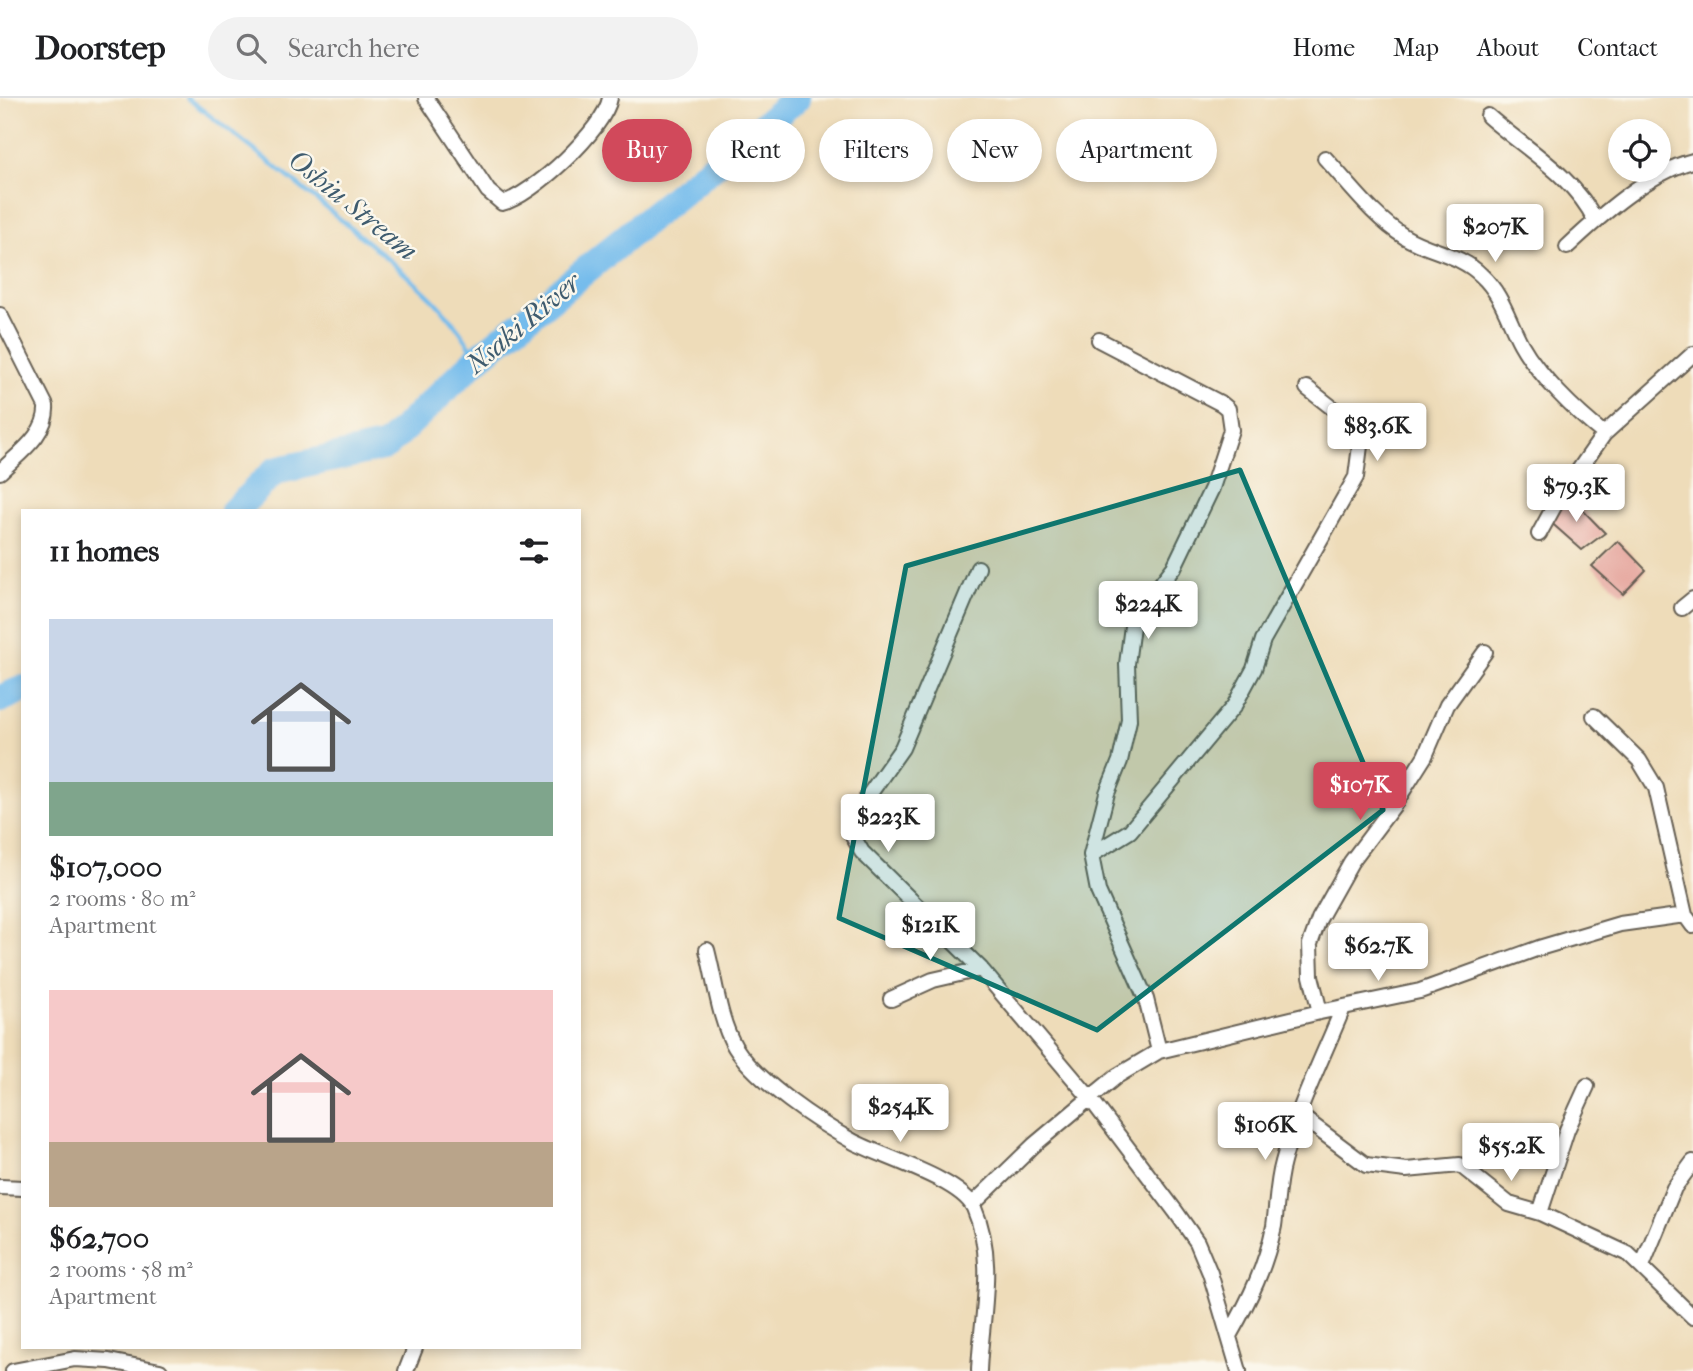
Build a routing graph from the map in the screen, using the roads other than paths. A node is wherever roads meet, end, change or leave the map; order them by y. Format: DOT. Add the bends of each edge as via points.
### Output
graph roads {
  1 [pos="426,98"];
  2 [pos="610,98"];
  3 [pos="1488,116"];
  4 [pos="1325,158"];
  5 [pos="1693,161"];
  6 [pos="1595,220"];
  7 [pos="1567,247"];
  8 [pos="0,315"];
  9 [pos="1100,340"];
  10 [pos="1693,355"];
  11 [pos="1307,387"];
  12 [pos="1604,434"];
  13 [pos="0,472"];
  14 [pos="1539,534"];
  15 [pos="978,568"];
  16 [pos="1485,652"];
  17 [pos="1594,716"];
  18 [pos="1091,855"];
  19 [pos="1689,921"];
  20 [pos="707,950"];
  21 [pos="981,969"];
  22 [pos="891,999"];
  23 [pos="1343,1008"];
  24 [pos="1320,1012"];
  25 [pos="1159,1051"];
  26 [pos="1587,1086"];
  27 [pos="1090,1098"];
  28 [pos="1298,1114"];
  29 [pos="1693,1162"];
  30 [pos="0,1187"];
  31 [pos="21,1188"];
  32 [pos="972,1205"];
  33 [pos="1541,1213"];
  34 [pos="1642,1266"];
  35 [pos="1693,1317"];
  36 [pos="1230,1334"];
  37 [pos="415,1349"];
  38 [pos="75,1353"];
  39 [pos="13,1371"];
  40 [pos="160,1371"];
  41 [pos="406,1371"];
  42 [pos="979,1371"];
  43 [pos="1239,1371"];
  1 -- 2 [label="street" via="488,191 502,203 538,183 584,139 605,114"];
  3 -- 6 [label="street" via="1570,184"];
  4 -- 12 [label="street" via="1381,219 1406,238 1459,259 1480,274 1496,292 1521,345 1568,402"];
  5 -- 6 [label="street" via="1634,191"];
  6 -- 7 [label="street"];
  8 -- 13 [label="street" via="47,416 40,432"];
  9 -- 18 [label="street" via="1222,404 1231,418 1218,472 1174,567 1132,626 1127,664 1129,720"];
  10 -- 12 [label="street"];
  11 -- 18 [label="street" via="1349,421 1361,438 1356,477 1263,640 1234,706 1130,831"];
  12 -- 14 [label="street"];
  15 -- 21 [label="street" via="902,748 852,819 851,834 862,852"];
  16 -- 24 [label="street" via="1453,696 1425,756 1351,862 1319,919 1310,944 1311,975"];
  17 -- 19 [label="street" via="1639,760 1656,788"];
  18 -- 25 [label="street" via="1098,891 1146,999"];
  19 -- 23 [label="street" via="1620,924 1539,947 1420,991"];
  20 -- 32 [label="street" via="733,1044 746,1062 831,1129 934,1175"];
  21 -- 22 [label="street" via="933,980"];
  21 -- 27 [label="street"];
  23 -- 24 [label="street"];
  23 -- 28 [label="street"];
  24 -- 25 [label="street"];
  25 -- 27 [label="street"];
  26 -- 33 [label="street" via="1567,1130"];
  27 -- 32 [label="street"];
  27 -- 36 [label="street" via="1197,1242"];
  28 -- 33 [label="street" via="1366,1165 1406,1170 1460,1165 1509,1204"];
  28 -- 36 [label="street" via="1282,1165 1264,1266"];
  29 -- 34 [label="street" via="1674,1188"];
  30 -- 31 [label="street"];
  32 -- 42 [label="street" via="984,1237 987,1286"];
  33 -- 34 [label="street" via="1613,1245"];
  34 -- 35 [label="street"];
  36 -- 43 [label="street"];
  37 -- 41 [label="street"];
  38 -- 39 [label="street"];
  38 -- 40 [label="street"];
}
